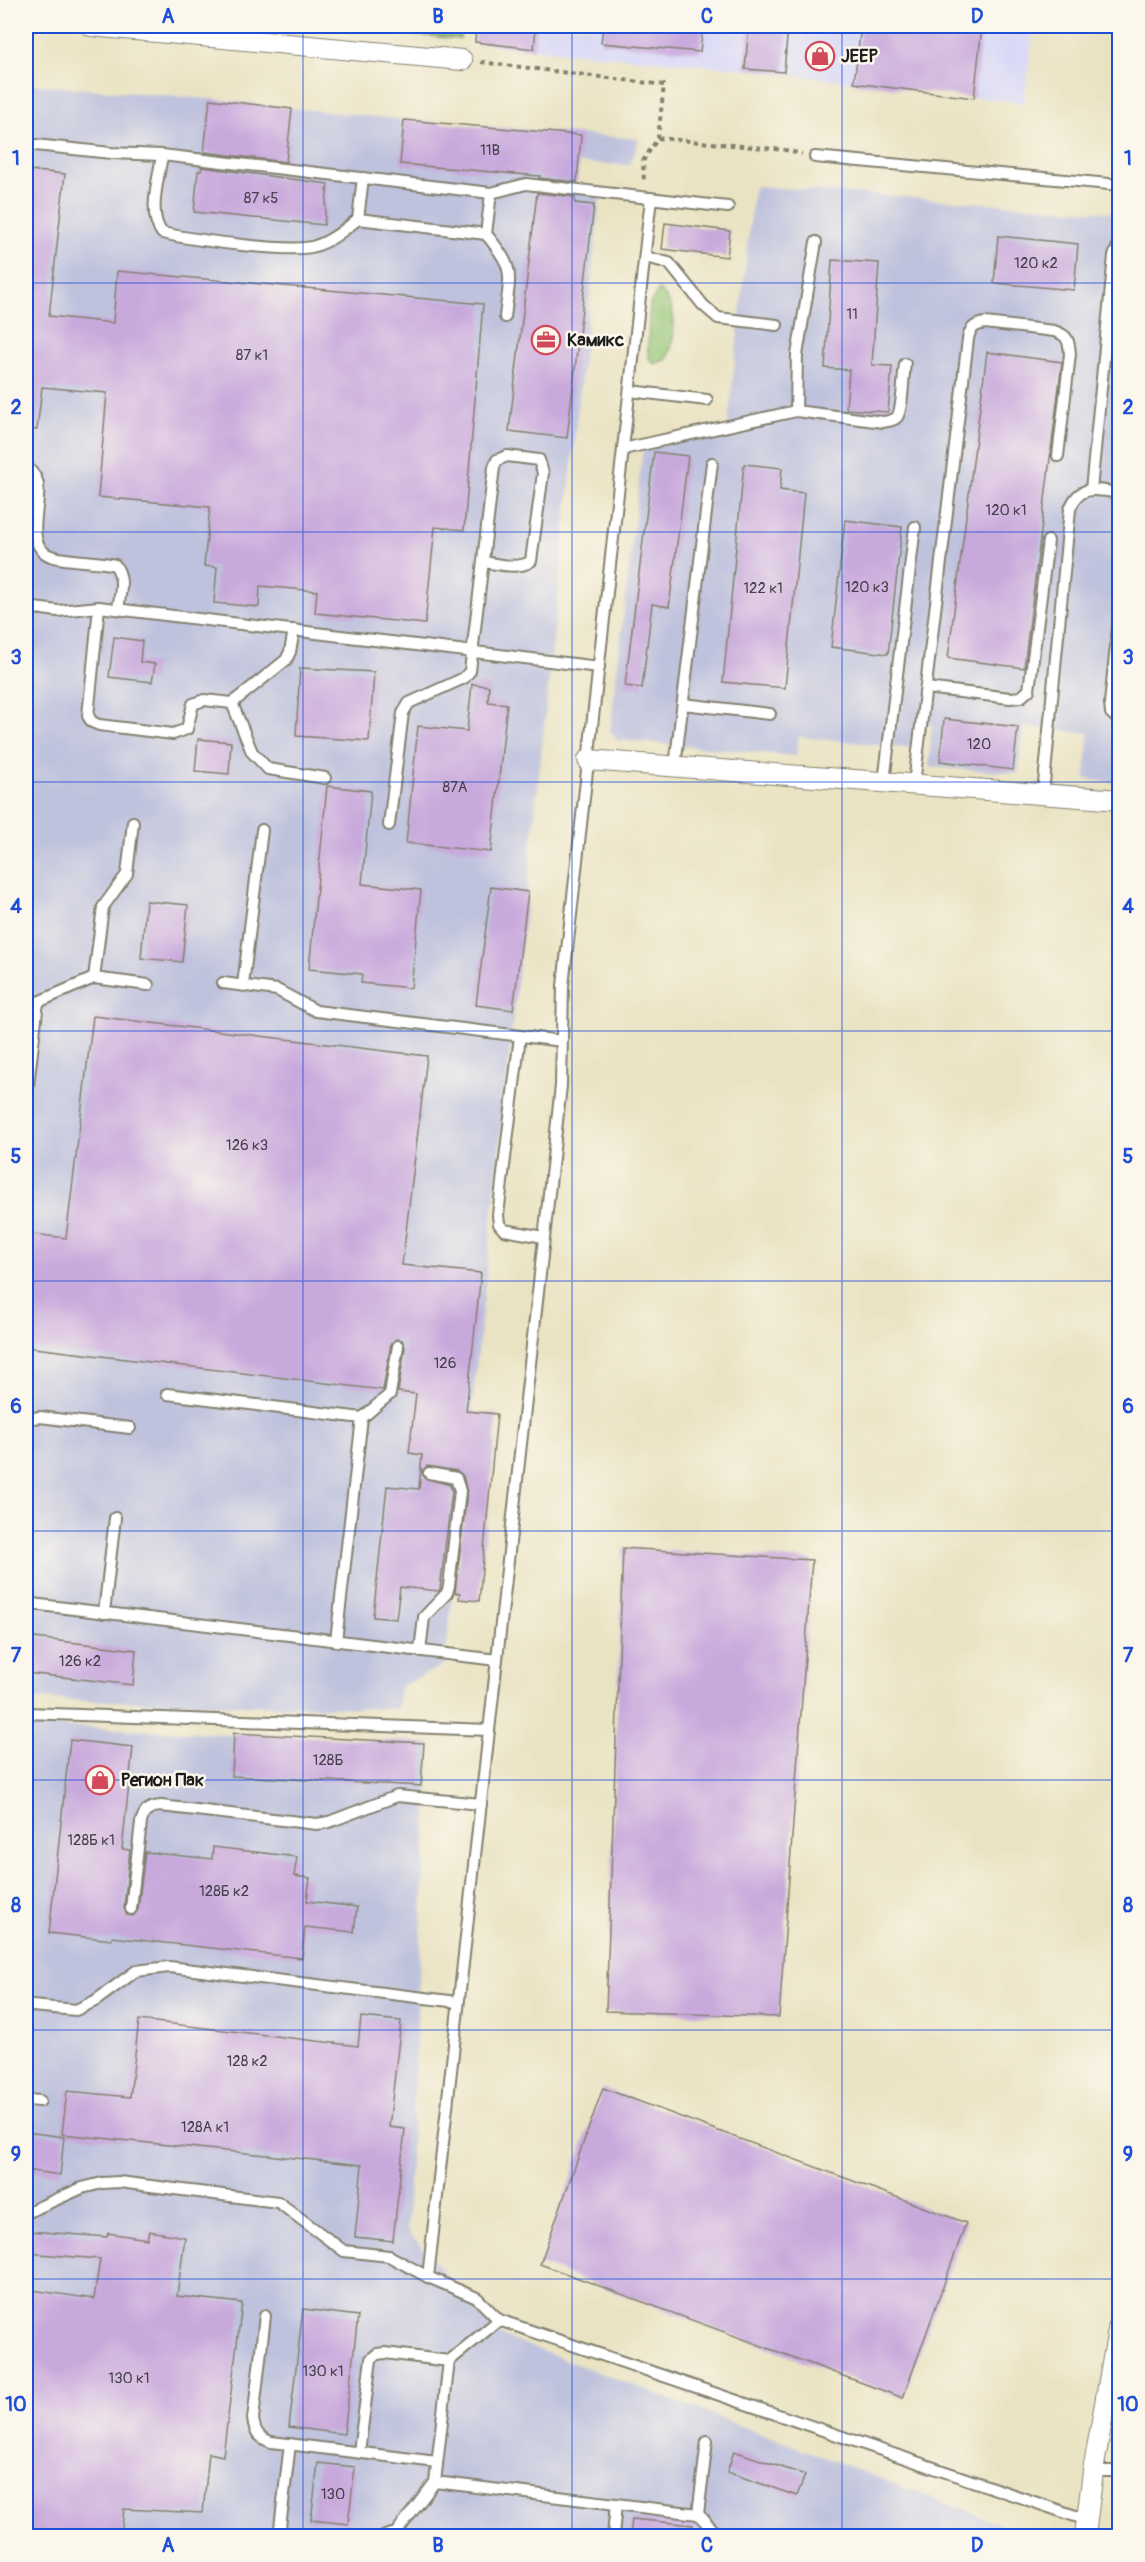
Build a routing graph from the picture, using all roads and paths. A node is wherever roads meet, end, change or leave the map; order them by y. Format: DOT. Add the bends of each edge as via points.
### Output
graph roads {
  1 [pos="91,26"];
  2 [pos="462,60"];
  3 [pos="658,138"];
  4 [pos="26,144"];
  5 [pos="162,155"];
  6 [pos="815,157"];
  7 [pos="363,178"];
  8 [pos="1119,185"];
  9 [pos="491,193"];
  10 [pos="651,198"];
  11 [pos="728,207"];
  12 [pos="358,219"];
  13 [pos="486,234"];
  14 [pos="1119,241"];
  15 [pos="816,242"];
  16 [pos="645,257"];
  17 [pos="505,317"];
  18 [pos="777,325"];
  19 [pos="905,364"];
  20 [pos="630,391"];
  21 [pos="706,400"];
  22 [pos="796,411"];
  23 [pos="623,449"];
  24 [pos="1058,456"];
  25 [pos="712,464"];
  26 [pos="26,466"];
  27 [pos="1091,490"];
  28 [pos="1119,493"];
  29 [pos="915,527"];
  30 [pos="1048,542"];
  31 [pos="483,562"];
  32 [pos="26,607"];
  33 [pos="99,607"];
  34 [pos="1119,607"];
  35 [pos="118,609"];
  36 [pos="294,630"];
  37 [pos="472,652"];
  38 [pos="599,667"];
  39 [pos="926,688"];
  40 [pos="232,704"];
  41 [pos="683,704"];
  42 [pos="770,714"];
  43 [pos="1119,721"];
  44 [pos="588,760"];
  45 [pos="675,766"];
  46 [pos="325,778"];
  47 [pos="884,782"];
  48 [pos="914,784"];
  49 [pos="1043,794"];
  50 [pos="1119,800"];
  51 [pos="133,822"];
  52 [pos="389,825"];
  53 [pos="262,830"];
  54 [pos="94,978"];
  55 [pos="223,983"];
  56 [pos="148,985"];
  57 [pos="243,985"];
  58 [pos="26,1001"];
  59 [pos="38,1002"];
  60 [pos="520,1036"];
  61 [pos="562,1041"];
  62 [pos="26,1102"];
  63 [pos="544,1237"];
  64 [pos="398,1346"];
  65 [pos="167,1395"];
  66 [pos="362,1418"];
  67 [pos="26,1419"];
  68 [pos="130,1428"];
  69 [pos="429,1473"];
  70 [pos="115,1518"];
  71 [pos="32,1604"];
  72 [pos="104,1613"];
  73 [pos="336,1641"];
  74 [pos="420,1651"];
  75 [pos="497,1660"];
  76 [pos="26,1713"];
  77 [pos="489,1730"];
  78 [pos="481,1804"];
  79 [pos="131,1909"];
  80 [pos="458,2002"];
  81 [pos="32,2006"];
  82 [pos="26,2100"];
  83 [pos="40,2102"];
  84 [pos="26,2212"];
  85 [pos="428,2277"];
  86 [pos="266,2316"];
  87 [pos="1119,2319"];
  88 [pos="499,2320"];
  89 [pos="449,2361"];
  90 [pos="707,2441"];
  91 [pos="290,2444"];
  92 [pos="359,2452"];
  93 [pos="437,2462"];
  94 [pos="1093,2471"];
  95 [pos="1119,2471"];
  96 [pos="435,2482"];
  97 [pos="616,2504"];
  98 [pos="699,2514"];
  99 [pos="1086,2528"];
  100 [pos="396,2535"];
  101 [pos="716,2535"];
  102 [pos="279,2536"];
  103 [pos="385,2536"];
  104 [pos="613,2536"];
  105 [pos="742,2536"];
  1 -- 2 [label="street"];
  2 -- 3 [label="path" via="664,85"];
  3 -- 6 [label="path" via="785,150"];
  3 -- 10 [label="path" via="643,161 642,178"];
  4 -- 5 [label="lane"];
  5 -- 7 [label="lane"];
  5 -- 12 [label="lane" via="155,214 156,226 162,233 291,249 330,240"];
  6 -- 8 [label="lane"];
  7 -- 9 [label="lane"];
  7 -- 12 [label="lane"];
  9 -- 10 [label="lane" via="526,184"];
  9 -- 13 [label="lane"];
  10 -- 11 [label="lane"];
  10 -- 16 [label="lane"];
  12 -- 13 [label="lane"];
  13 -- 17 [label="lane" via="510,270"];
  14 -- 27 [label="lane" via="1114,256"];
  15 -- 22 [label="lane" via="797,355"];
  16 -- 18 [label="lane" via="669,263 718,318"];
  16 -- 20 [label="lane"];
  19 -- 22 [label="lane" via="900,409 892,421"];
  20 -- 21 [label="lane"];
  20 -- 23 [label="lane"];
  22 -- 23 [label="lane"];
  23 -- 38 [label="lane"];
  24 -- 39 [label="lane" via="1069,340 1054,331 976,325 970,329 968,339"];
  25 -- 41 [label="lane"];
  26 -- 35 [label="lane" via="38,484 35,527 39,544 45,553 57,557 115,565 121,582"];
  27 -- 28 [label="lane"];
  27 -- 49 [label="lane" via="1074,498 1070,509"];
  29 -- 47 [label="lane"];
  30 -- 39 [label="lane" via="1029,690 1021,697 1010,698"];
  31 -- 31 [label="lane" via="497,460 507,456 539,460 543,473 531,561 517,566"];
  31 -- 37 [label="lane"];
  32 -- 33 [label="lane" via="58,611"];
  33 -- 35 [label="lane"];
  33 -- 40 [label="lane" via="87,708 92,722 173,734 187,729 193,704 198,701"];
  34 -- 43 [label="lane" via="1110,703 1111,713"];
  35 -- 36 [label="lane"];
  36 -- 37 [label="lane"];
  36 -- 40 [label="lane" via="286,660"];
  37 -- 38 [label="lane"];
  37 -- 52 [label="lane" via="470,671 464,678 409,703 404,713"];
  38 -- 44 [label="lane"];
  39 -- 48 [label="lane"];
  40 -- 46 [label="lane" via="252,752 268,769"];
  41 -- 42 [label="lane"];
  41 -- 45 [label="lane"];
  44 -- 45 [label="street"];
  44 -- 61 [label="lane" via="563,986"];
  45 -- 47 [label="street"];
  47 -- 48 [label="street"];
  48 -- 49 [label="street"];
  49 -- 50 [label="street"];
  51 -- 54 [label="lane" via="127,874 103,907"];
  53 -- 57 [label="lane"];
  54 -- 56 [label="lane"];
  54 -- 59 [label="lane"];
  55 -- 57 [label="lane"];
  57 -- 60 [label="lane" via="277,990 316,1011"];
  58 -- 59 [label="lane"];
  59 -- 62 [label="lane"];
  60 -- 61 [label="lane"];
  60 -- 63 [label="lane" via="499,1224 512,1233"];
  61 -- 63 [label="lane" via="561,1086"];
  63 -- 75 [label="lane"];
  64 -- 66 [label="lane" via="390,1394"];
  65 -- 66 [label="lane"];
  66 -- 73 [label="lane"];
  67 -- 68 [label="lane" via="40,1417"];
  69 -- 74 [label="lane" via="456,1478 460,1491 449,1586 424,1617"];
  70 -- 72 [label="lane"];
  71 -- 72 [label="lane"];
  72 -- 73 [label="lane"];
  73 -- 74 [label="lane"];
  74 -- 75 [label="lane"];
  75 -- 77 [label="lane"];
  76 -- 77 [label="lane"];
  77 -- 78 [label="lane"];
  78 -- 79 [label="lane" via="397,1796 317,1824 151,1807 141,1822"];
  78 -- 80 [label="lane"];
  80 -- 81 [label="lane" via="168,1967 136,1971 76,2010"];
  80 -- 85 [label="lane"];
  82 -- 83 [label="lane"];
  84 -- 85 [label="lane" via="82,2188 119,2182 278,2202 344,2251 389,2256"];
  85 -- 88 [label="lane" via="477,2298"];
  86 -- 91 [label="lane" via="253,2419 255,2430 261,2438"];
  87 -- 94 [label="street"];
  88 -- 89 [label="lane"];
  88 -- 99 [label="lane"];
  89 -- 92 [label="lane" via="384,2353 371,2359"];
  89 -- 93 [label="lane"];
  90 -- 98 [label="lane"];
  91 -- 92 [label="lane"];
  91 -- 102 [label="lane"];
  92 -- 93 [label="lane"];
  93 -- 96 [label="lane"];
  94 -- 95 [label="lane"];
  94 -- 99 [label="street"];
  96 -- 97 [label="lane"];
  96 -- 100 [label="lane"];
  97 -- 98 [label="lane"];
  97 -- 104 [label="lane"];
  98 -- 101 [label="lane"];
  100 -- 103 [label="lane"];
  101 -- 105 [label="lane"];
}
